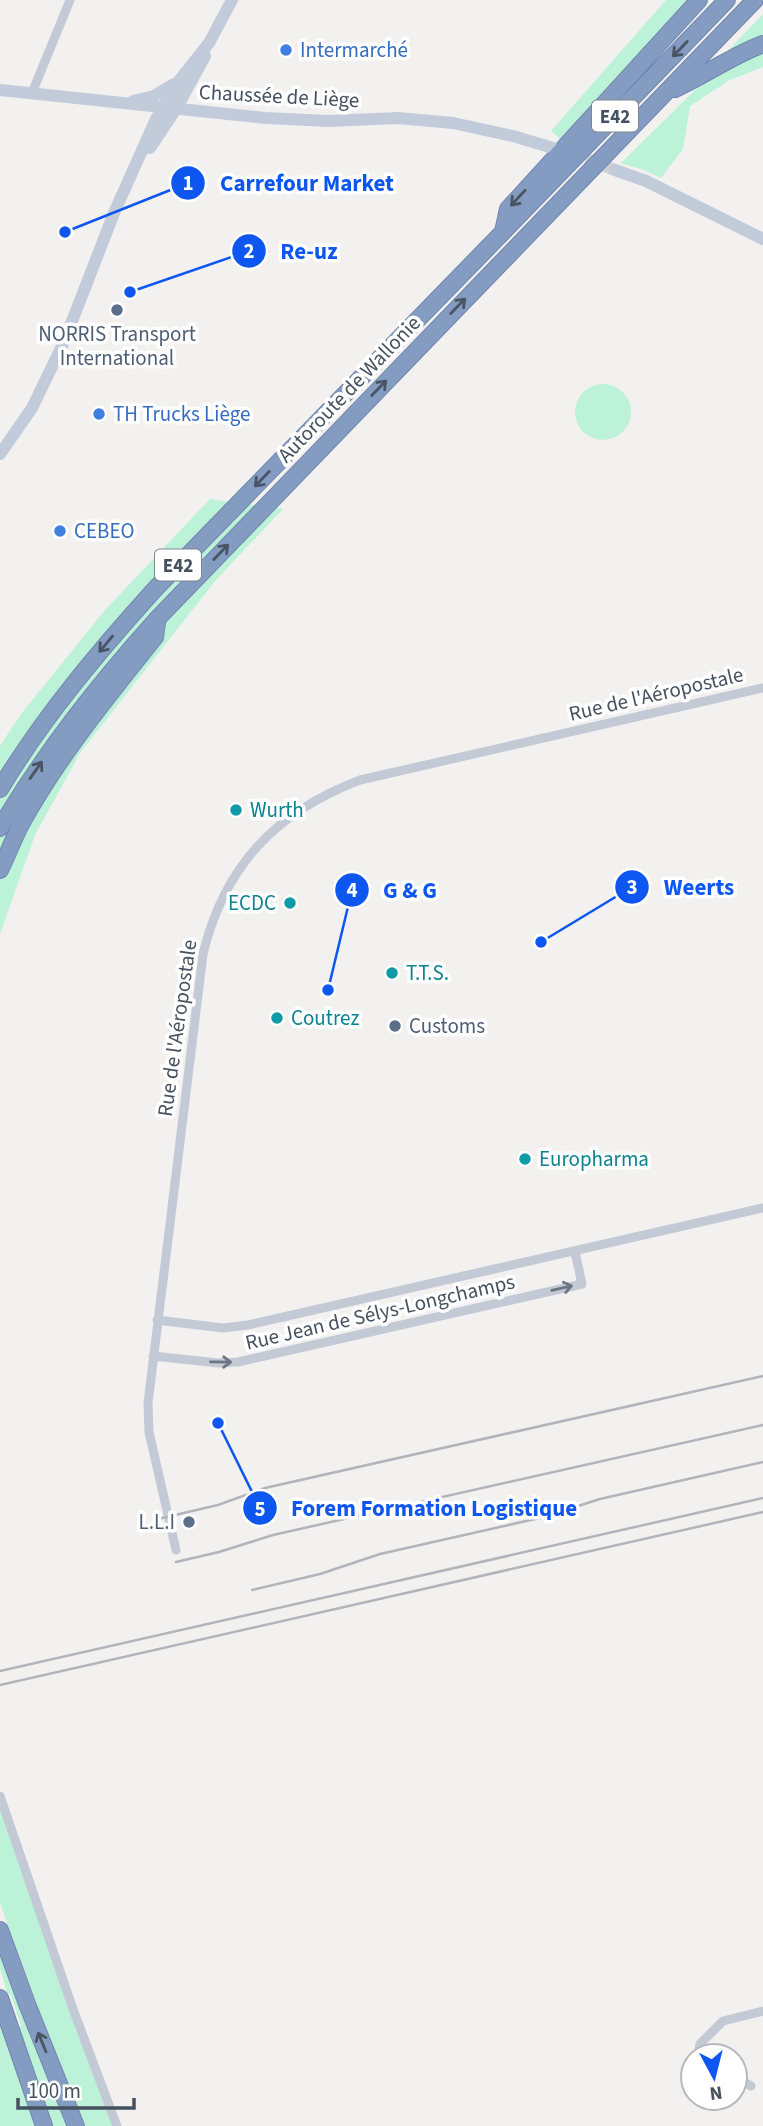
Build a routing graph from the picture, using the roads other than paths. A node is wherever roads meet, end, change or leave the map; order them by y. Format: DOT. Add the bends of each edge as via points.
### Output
graph roads {
  1 [pos="70,0"];
  2 [pos="232,0"];
  3 [pos="699,0"];
  4 [pos="727,0"];
  5 [pos="755,0"];
  6 [pos="763,5"];
  7 [pos="209,43"];
  8 [pos="763,44"];
  9 [pos="704,53"];
  10 [pos="194,79"];
  11 [pos="178,82"];
  12 [pos="0,90"];
  13 [pos="32,93"];
  14 [pos="664,94"];
  15 [pos="120,103"];
  16 [pos="169,108"];
  17 [pos="205,112"];
  18 [pos="150,132"];
  19 [pos="553,148"];
  20 [pos="615,170"];
  21 [pos="128,180"];
  22 [pos="503,232"];
  23 [pos="763,239"];
  24 [pos="0,454"];
  25 [pos="157,619"];
  26 [pos="763,688"];
  27 [pos="0,789"];
  28 [pos="0,828"];
  29 [pos="0,870"];
  30 [pos="763,1208"];
  31 [pos="575,1252"];
  32 [pos="157,1320"];
  33 [pos="153,1356"];
  34 [pos="176,1550"];
  35 [pos="0,1796"];
  36 [pos="0,1930"];
  37 [pos="0,1998"];
  38 [pos="763,2011"];
  39 [pos="701,2042"];
  40 [pos="44,2126"];
  41 [pos="76,2126"];
  42 [pos="117,2126"];
  1 -- 13 [label="street"];
  2 -- 7 [label="main road"];
  3 -- 22 [label="highway, one-way" via="508,209"];
  4 -- 22 [label="highway, Autoroute de Wallonie / E42, one-way"];
  5 -- 9 [label="highway, Autoroute de Wallonie / E42"];
  6 -- 9 [label="highway" via="720,48"];
  7 -- 10 [label="main road"];
  7 -- 11 [label="main road"];
  8 -- 14 [label="highway"];
  9 -- 14 [label="highway, Autoroute de Wallonie / E42"];
  10 -- 16 [label="main road"];
  10 -- 17 [label="main road" via="192,97"];
  11 -- 15 [label="main road" via="154,96"];
  11 -- 16 [label="main road"];
  12 -- 13 [label="main road, Chaussée de Liège"];
  13 -- 15 [label="main road, Chaussée de Liège"];
  25 -- 14 [label="highway, Autoroute de Wallonie / E42, one-way"];
  15 -- 16 [label="main road, Chaussée de Liège"];
  15 -- 18 [label="main road" via="145,116"];
  16 -- 17 [label="main road, Chaussée de Liège"];
  16 -- 18 [label="main road"];
  16 -- 21 [label="main road"];
  17 -- 19 [label="main road, Chaussée de Liège" via="303,120 398,118 453,123"];
  18 -- 21 [label="main road"];
  20 -- 23 [label="main road"];
  21 -- 24 [label="main road" via="64,342 32,408"];
  22 -- 27 [label="highway, Autoroute de Wallonie / E42, one-way" via="132,615 63,697"];
  28 -- 25 [label="highway, Autoroute de Wallonie / E42, one-way" via="79,709"];
  25 -- 29 [label="highway" via="155,637 55,769"];
  26 -- 32 [label="street, Rue de l'Aéropostale" via="360,780 307,804 254,849 221,899 203,954"];
  30 -- 31 [label="street, Rue Jean de Sélys-Longchamps"];
  31 -- 32 [label="street, Rue Jean de Sélys-Longchamps" via="248,1325 223,1328"];
  33 -- 31 [label="street, Rue Jean de Sélys-Longchamps, one-way" via="238,1362 582,1284"];
  32 -- 33 [label="street, Rue de l'Aéropostale"];
  33 -- 34 [label="street, Rue de l'Aéropostale" via="147,1417"];
  35 -- 42 [label="street"];
  41 -- 36 [label="highway, one-way"];
  37 -- 40 [label="highway"];
  38 -- 39 [label="street" via="723,2021"];
}
